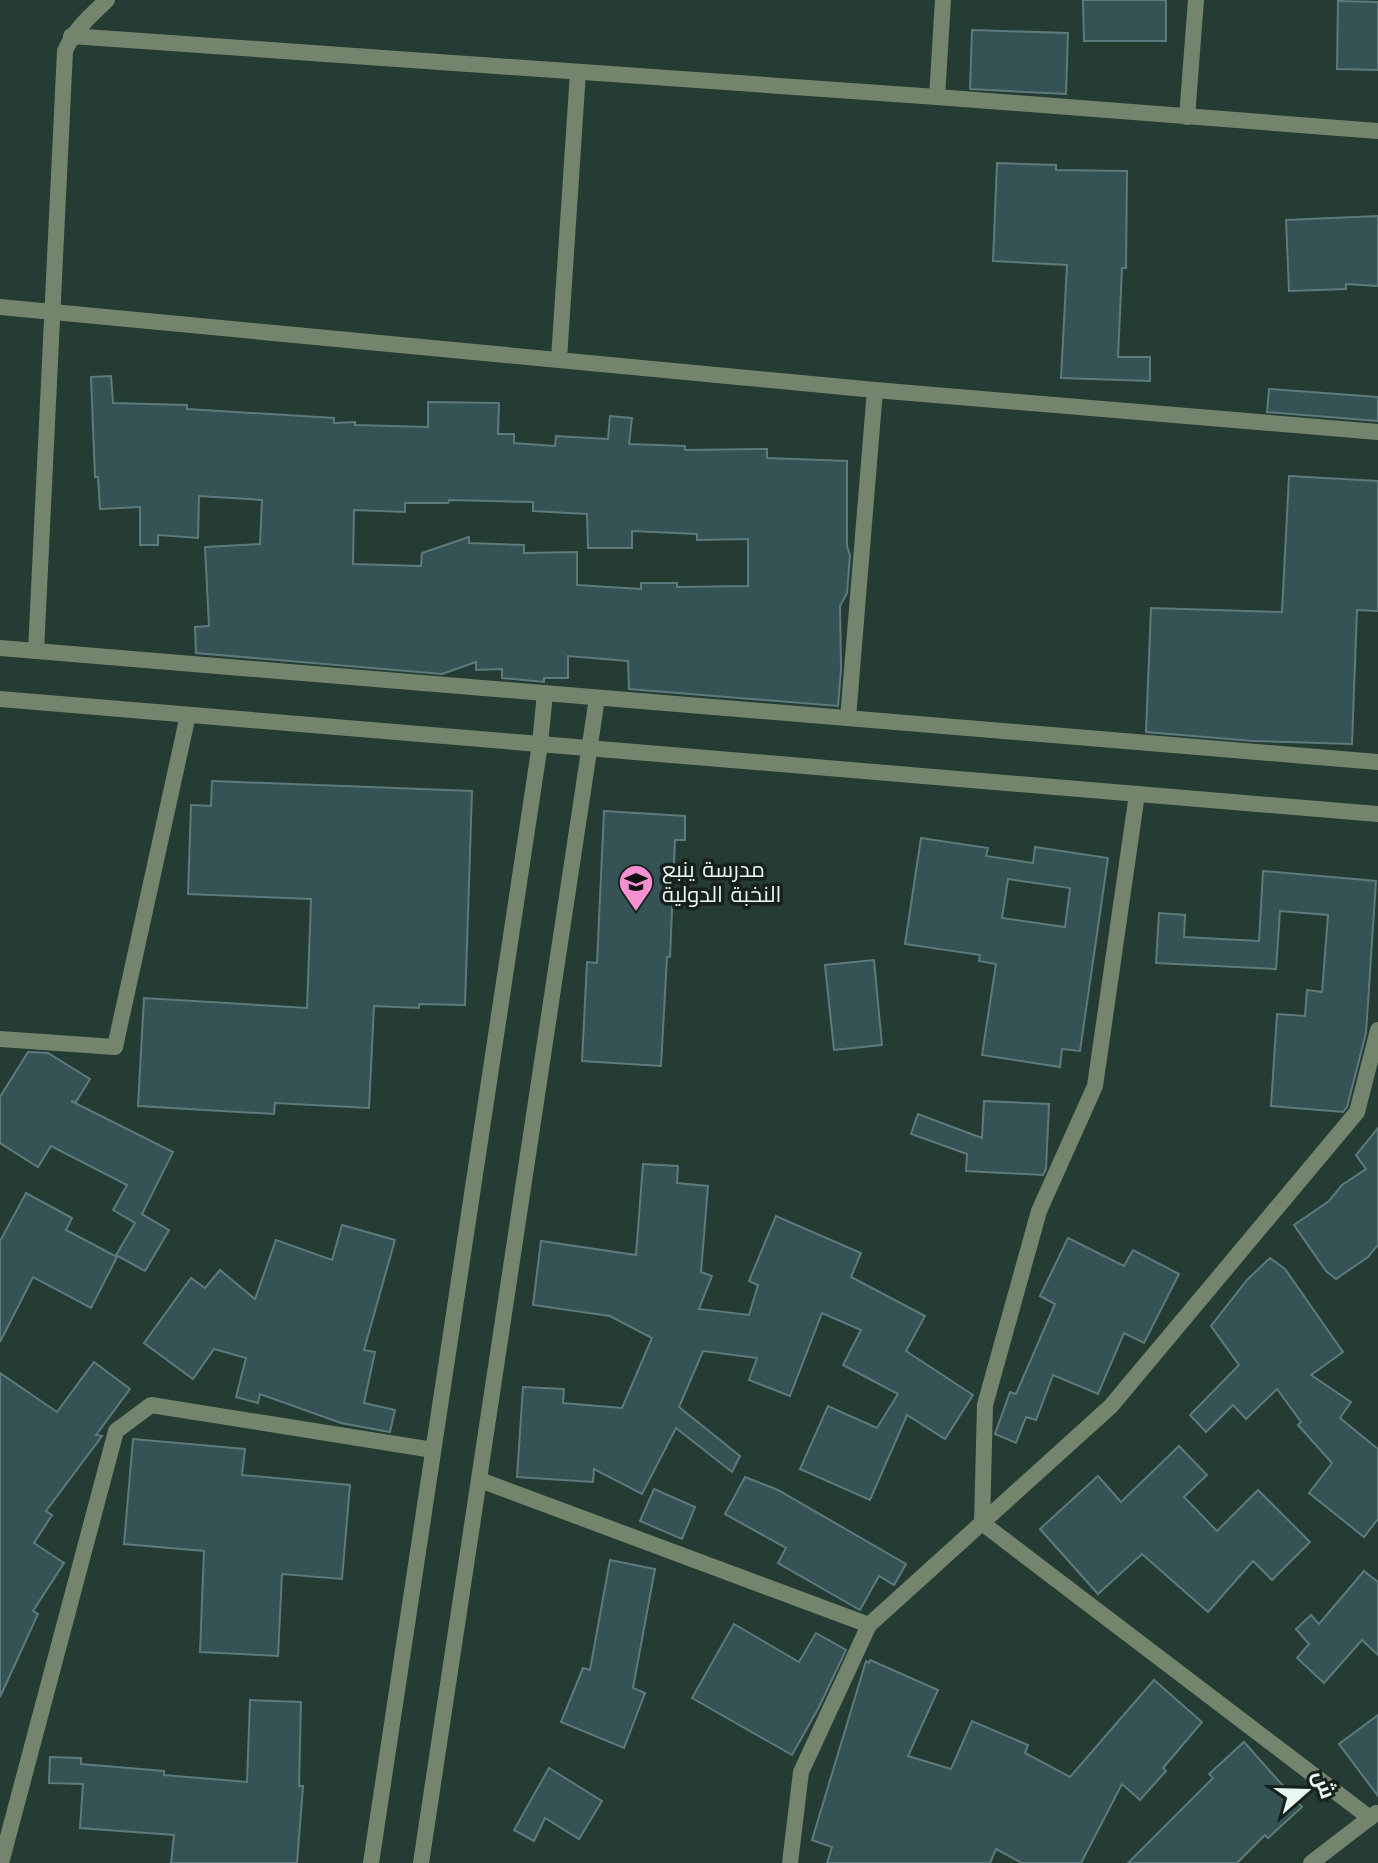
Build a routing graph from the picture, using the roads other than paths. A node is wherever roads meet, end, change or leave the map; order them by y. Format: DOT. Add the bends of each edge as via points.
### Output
graph roads {
  1 [pos="107,0"];
  2 [pos="943,0"];
  3 [pos="1196,0"];
  4 [pos="71,36"];
  5 [pos="578,72"];
  6 [pos="937,97"];
  7 [pos="1187,117"];
  8 [pos="1378,131"];
  9 [pos="0,307"];
  10 [pos="53,313"];
  11 [pos="559,359"];
  12 [pos="875,390"];
  13 [pos="1378,432"];
  14 [pos="0,648"];
  15 [pos="36,651"];
  16 [pos="545,693"];
  17 [pos="597,698"];
  18 [pos="0,699"];
  19 [pos="188,715"];
  20 [pos="848,718"];
  21 [pos="540,744"];
  22 [pos="591,748"];
  23 [pos="1378,762"];
  24 [pos="1137,794"];
  25 [pos="1378,814"];
  26 [pos="1378,1030"];
  27 [pos="0,1039"];
  28 [pos="433,1450"];
  29 [pos="480,1480"];
  30 [pos="982,1523"];
  31 [pos="869,1625"];
  32 [pos="1374,1814"];
  33 [pos="1,1863"];
  34 [pos="371,1863"];
  35 [pos="421,1863"];
  36 [pos="790,1863"];
  37 [pos="1311,1863"];
  1 -- 4 [label="street"];
  2 -- 6 [label="street"];
  3 -- 7 [label="street"];
  4 -- 5 [label="street"];
  4 -- 10 [label="street" via="65,51"];
  5 -- 6 [label="street"];
  5 -- 11 [label="street"];
  6 -- 7 [label="street"];
  7 -- 8 [label="street"];
  9 -- 10 [label="street"];
  10 -- 11 [label="street"];
  10 -- 15 [label="street"];
  11 -- 12 [label="street"];
  12 -- 13 [label="street"];
  12 -- 20 [label="street"];
  14 -- 15 [label="street"];
  15 -- 16 [label="street"];
  16 -- 17 [label="street"];
  16 -- 21 [label="street"];
  17 -- 20 [label="street"];
  17 -- 22 [label="street"];
  18 -- 19 [label="street"];
  19 -- 21 [label="street"];
  19 -- 27 [label="street" via="115,1047"];
  20 -- 23 [label="street"];
  21 -- 22 [label="street"];
  21 -- 28 [label="street"];
  22 -- 24 [label="street"];
  22 -- 29 [label="street"];
  24 -- 25 [label="street"];
  24 -- 30 [label="street" via="1095,1086 1039,1211 985,1405"];
  26 -- 30 [label="street" via="1357,1112 1111,1406"];
  28 -- 33 [label="street" via="151,1405 116,1431"];
  28 -- 34 [label="street"];
  29 -- 31 [label="street"];
  29 -- 35 [label="street"];
  30 -- 31 [label="street"];
  30 -- 32 [label="street"];
  31 -- 36 [label="street" via="801,1772"];
  32 -- 37 [label="street"];
}
